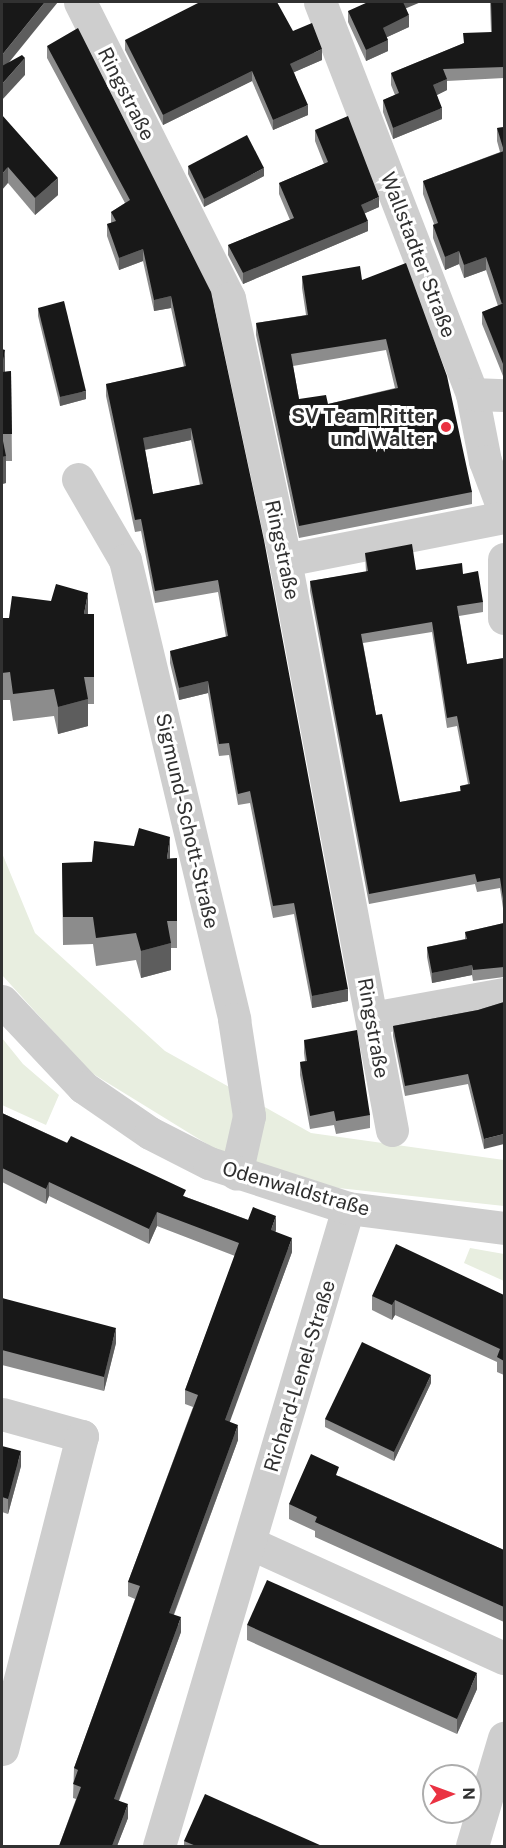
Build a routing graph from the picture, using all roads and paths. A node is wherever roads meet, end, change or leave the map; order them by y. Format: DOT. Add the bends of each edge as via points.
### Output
graph roads {
  1 [pos="80,2"];
  2 [pos="320,2"];
  3 [pos="472,394"];
  4 [pos="504,396"];
  5 [pos="78,479"];
  6 [pos="504,511"];
  7 [pos="504,518"];
  8 [pos="504,559"];
  9 [pos="285,560"];
  10 [pos="504,618"];
  11 [pos="504,994"];
  12 [pos="2,1001"];
  13 [pos="372,1018"];
  14 [pos="392,1130"];
  15 [pos="236,1174"];
  16 [pos="348,1208"];
  17 [pos="504,1228"];
  18 [pos="2,1414"];
  19 [pos="250,1544"];
  20 [pos="504,1658"];
  21 [pos="504,1738"];
  22 [pos="2,1749"];
  23 [pos="159,1846"];
  24 [pos="472,1846"];
  1 -- 9 [label="street, Ringstraße" via="228,298"];
  2 -- 3 [label="street, Wallstadter Straße"];
  3 -- 4 [label="street"];
  3 -- 6 [label="street, Wallstadter Straße" via="485,461"];
  5 -- 15 [label="street, Sigmund-Schott-Straße" via="125,560 234,1019 249,1116"];
  7 -- 9 [label="street"];
  8 -- 10 [label="street"];
  9 -- 13 [label="street, Ringstraße"];
  11 -- 13 [label="street"];
  12 -- 15 [label="street, Odenwaldstraße" via="83,1087 150,1133"];
  13 -- 14 [label="street, Ringstraße"];
  15 -- 16 [label="street, Odenwaldstraße"];
  16 -- 17 [label="street, Odenwaldstraße"];
  16 -- 19 [label="street, Richard-Lenel-Straße"];
  18 -- 22 [label="street" via="82,1436"];
  19 -- 20 [label="street"];
  19 -- 23 [label="street, Richard-Lenel-Straße"];
  21 -- 24 [label="street"];
}
